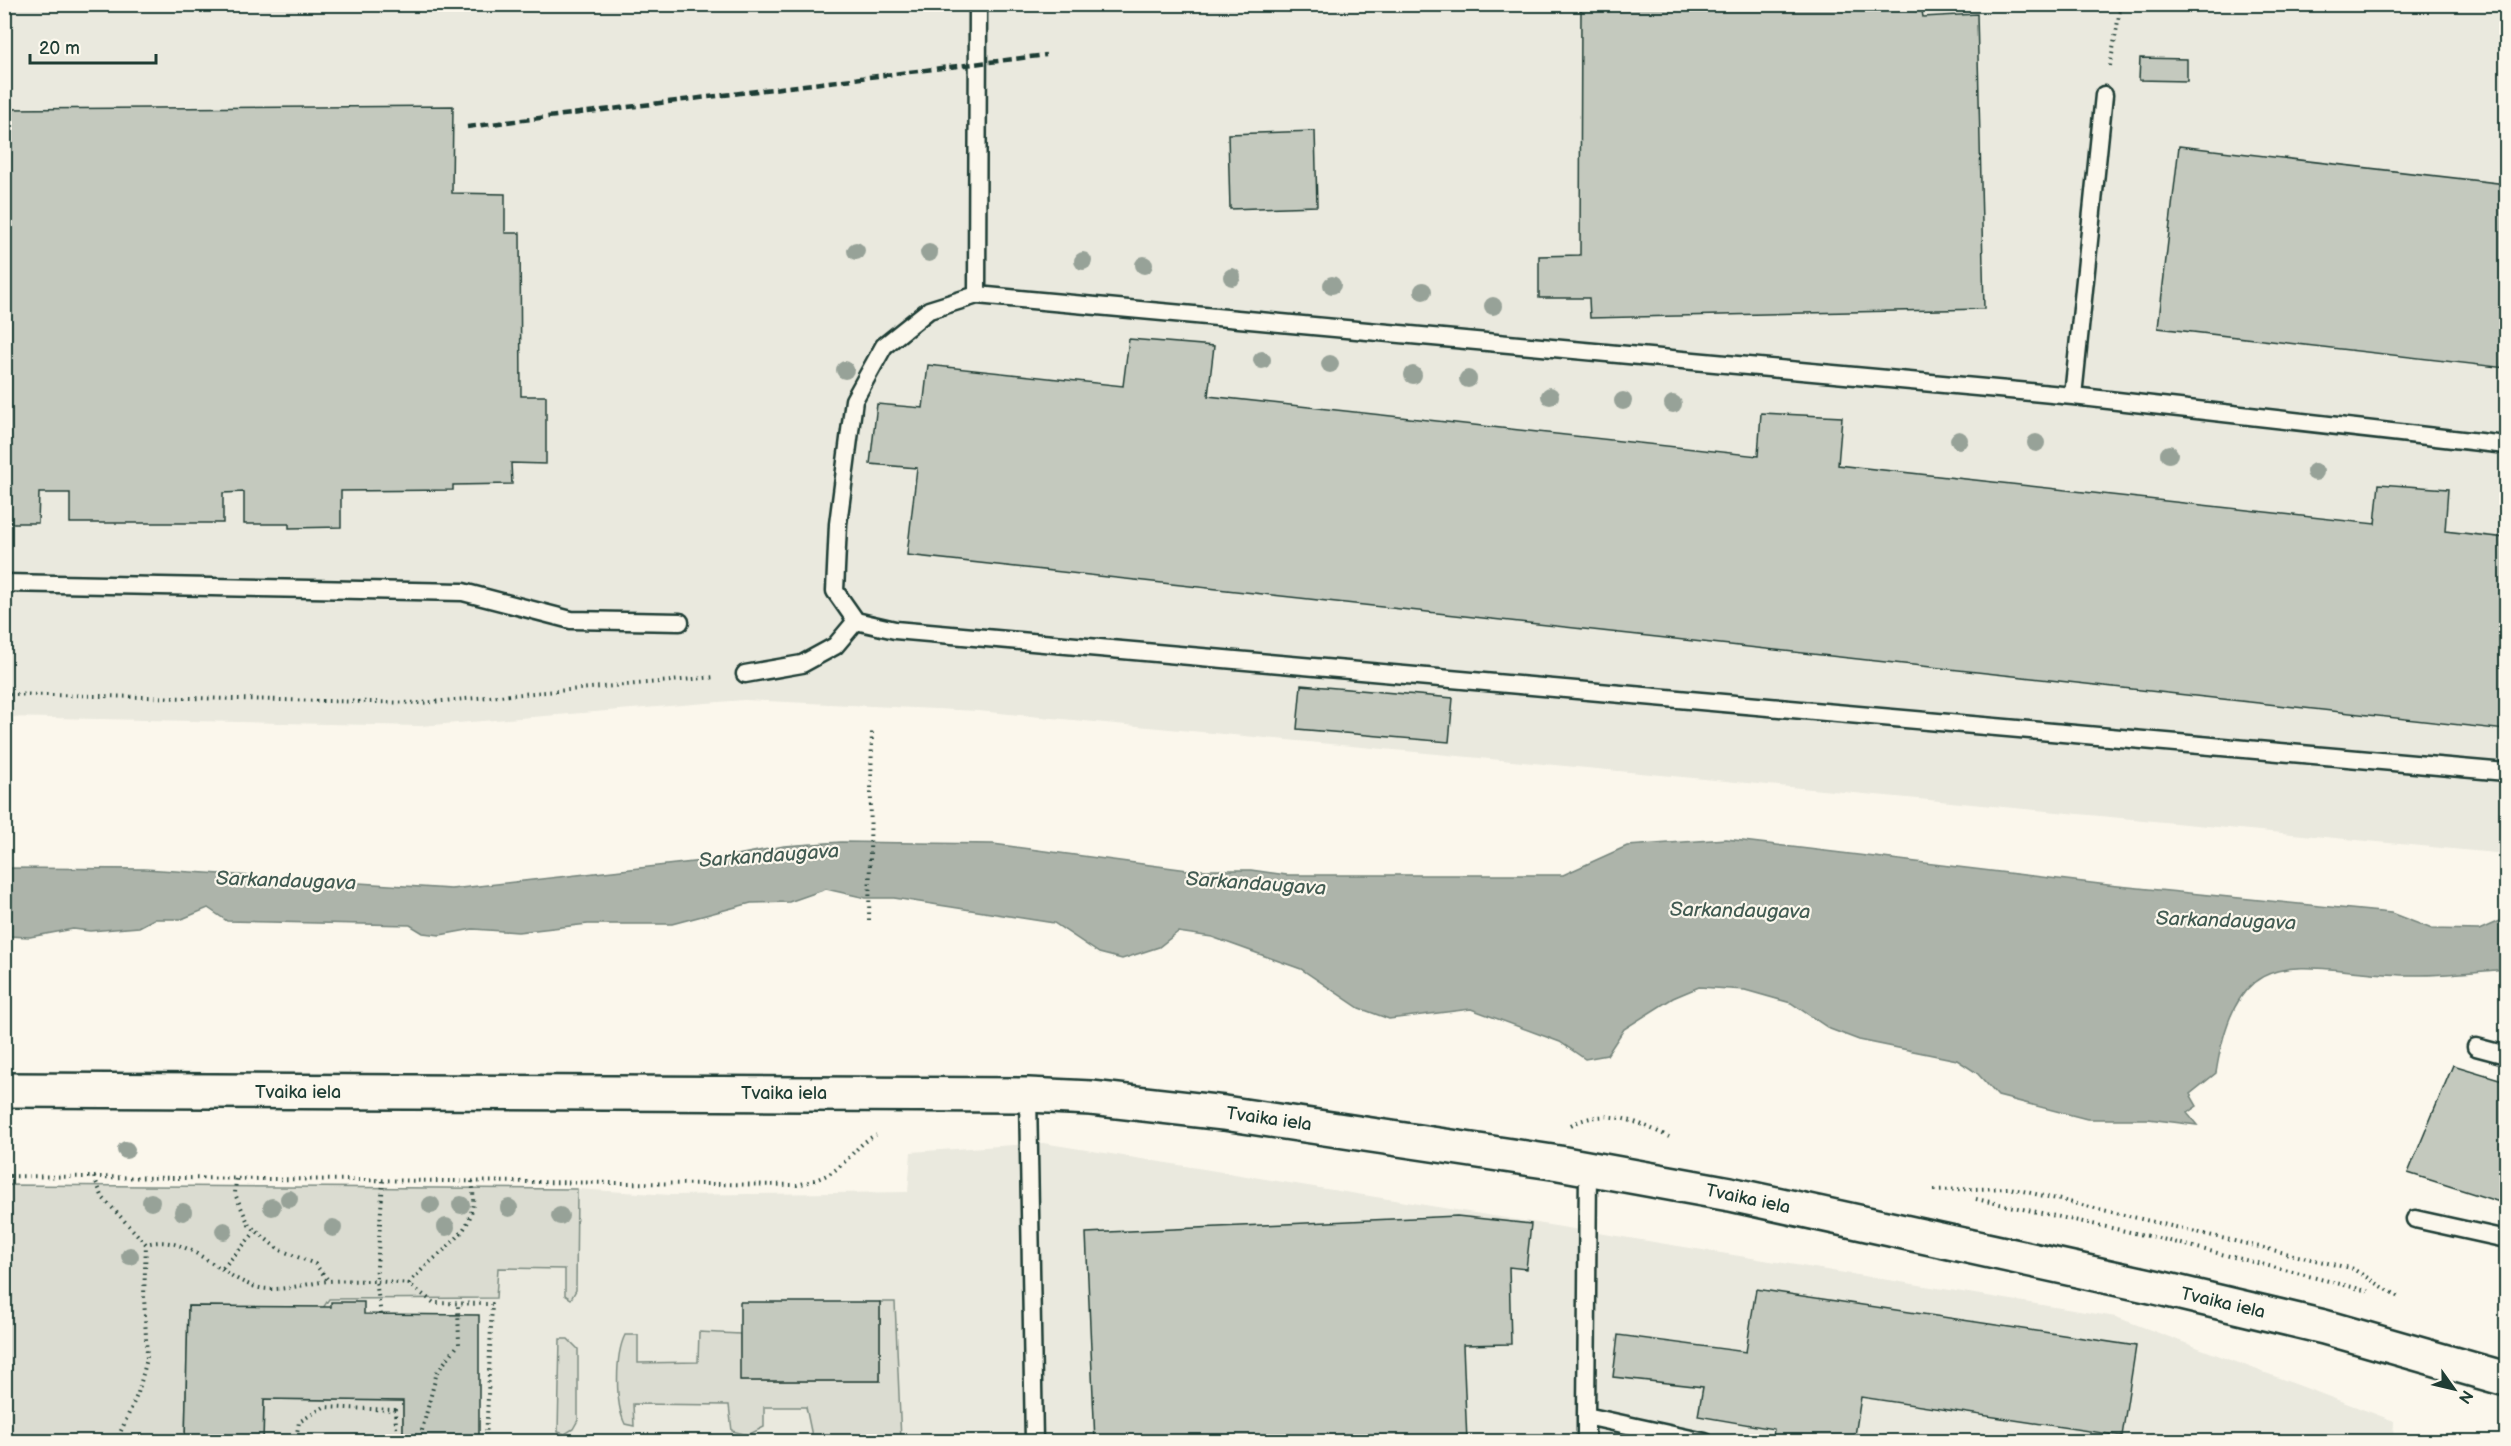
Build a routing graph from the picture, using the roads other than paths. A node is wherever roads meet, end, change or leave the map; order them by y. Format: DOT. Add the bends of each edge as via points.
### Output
graph roads {
  1 [pos="978,4"];
  2 [pos="2104,94"];
  3 [pos="977,295"];
  4 [pos="2073,396"];
  5 [pos="2506,445"];
  6 [pos="4,583"];
  7 [pos="856,621"];
  8 [pos="680,622"];
  9 [pos="746,674"];
  10 [pos="2506,772"];
  11 [pos="2476,1047"];
  12 [pos="2506,1055"];
  13 [pos="4,1090"];
  14 [pos="1028,1095"];
  15 [pos="1588,1168"];
  16 [pos="2415,1219"];
  17 [pos="2506,1239"];
  18 [pos="2506,1380"];
  19 [pos="1586,1416"];
  20 [pos="1034,1442"];
  21 [pos="1586,1442"];
  22 [pos="1706,1442"];
  1 -- 3 [label="lane"];
  2 -- 4 [label="lane"];
  3 -- 4 [label="lane"];
  3 -- 7 [label="lane" via="929,310 884,345 854,400 838,524 835,591"];
  4 -- 5 [label="lane"];
  6 -- 8 [label="lane" via="462,592 571,620"];
  7 -- 9 [label="lane" via="835,646 802,664"];
  7 -- 10 [label="lane" via="895,630"];
  11 -- 12 [label="lane"];
  13 -- 14 [label="main road, Tvaika iela"];
  14 -- 15 [label="main road, Tvaika iela" via="1224,1113"];
  14 -- 20 [label="lane"];
  15 -- 18 [label="main road, Tvaika iela" via="1730,1194 2167,1290 2324,1327"];
  15 -- 19 [label="lane"];
  16 -- 17 [label="lane"];
  19 -- 21 [label="lane"];
  19 -- 22 [label="lane"];
}
